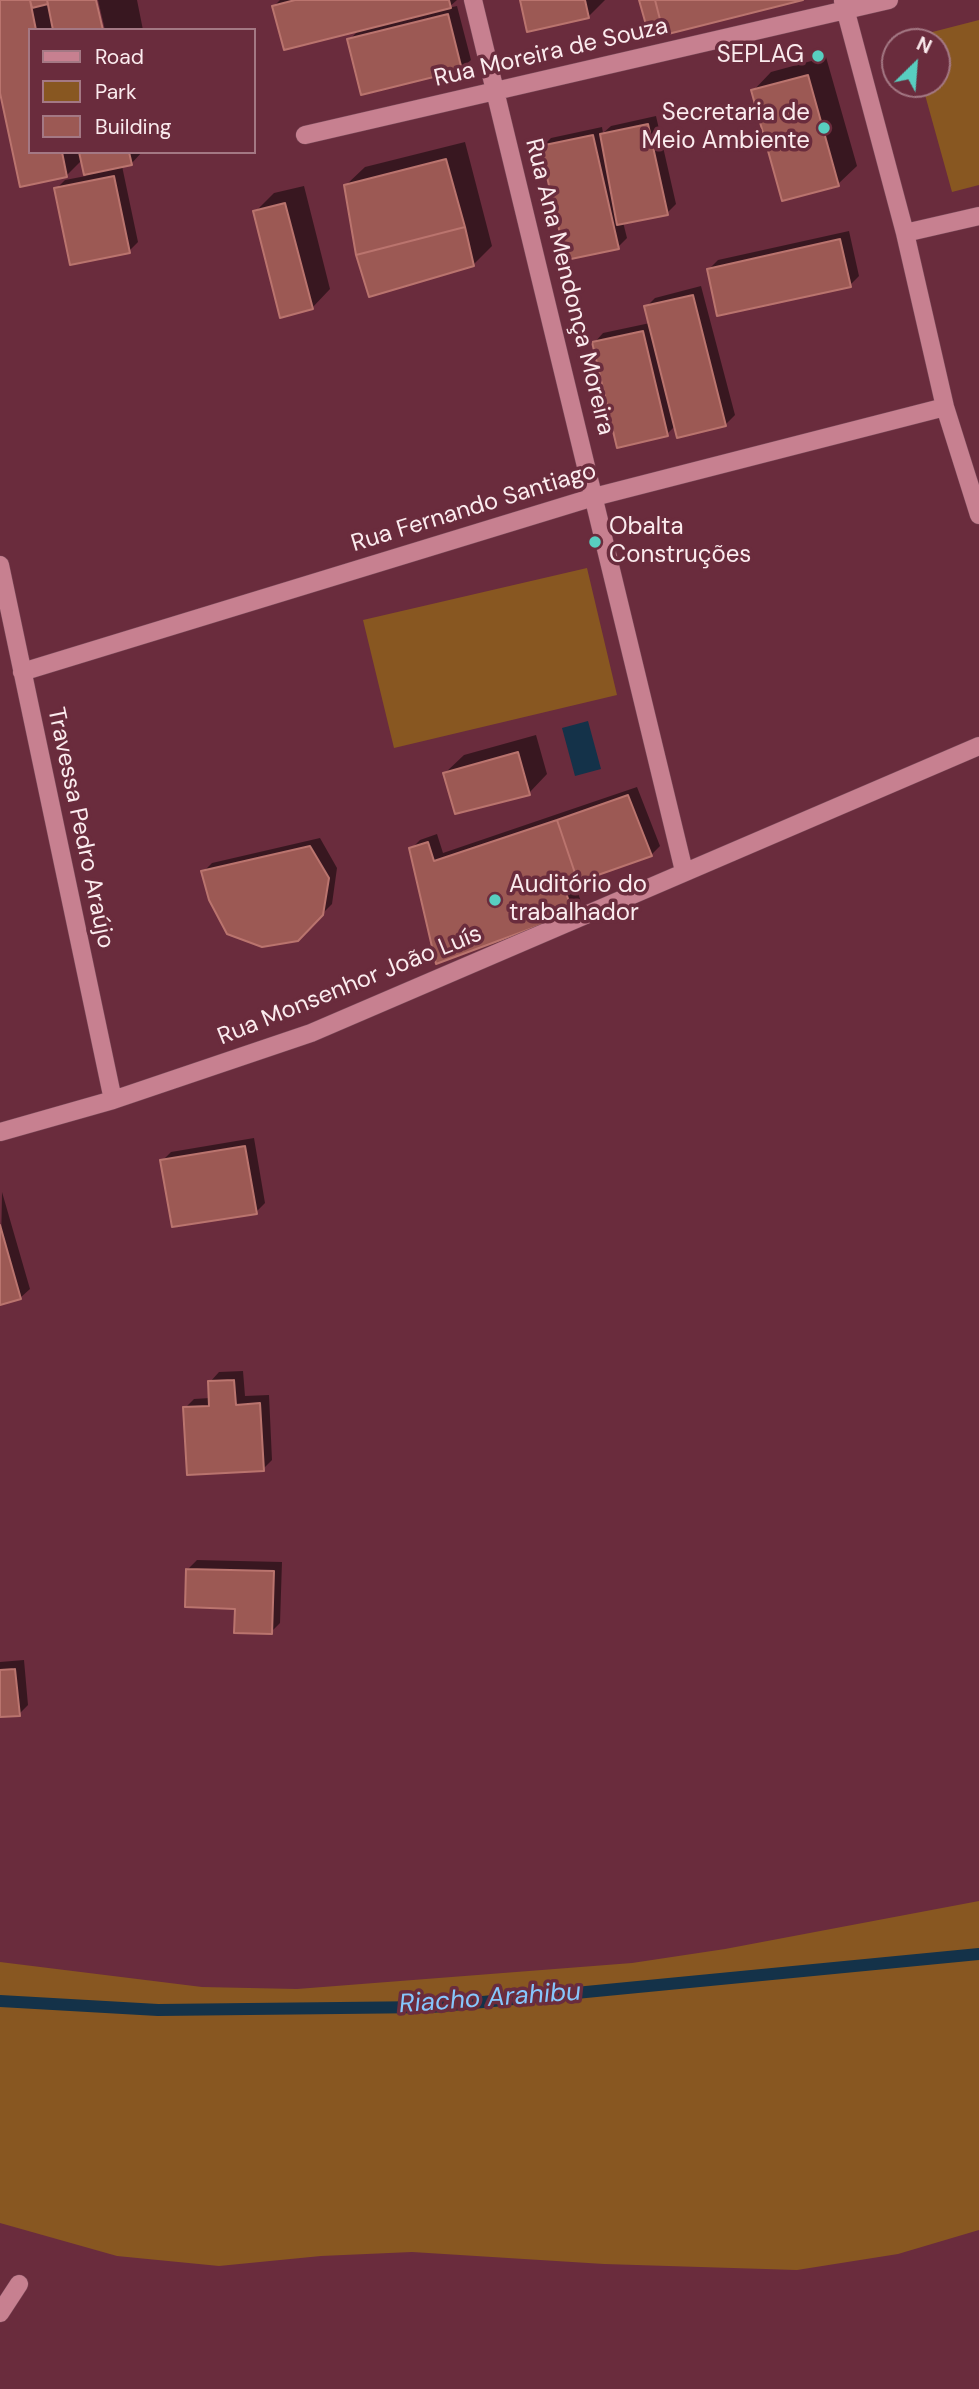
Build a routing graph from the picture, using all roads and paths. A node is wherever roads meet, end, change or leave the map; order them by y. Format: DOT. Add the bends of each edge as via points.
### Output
graph roads {
  1 [pos="473,0"];
  2 [pos="889,0"];
  3 [pos="844,6"];
  4 [pos="496,90"];
  5 [pos="305,135"];
  6 [pos="979,216"];
  7 [pos="905,233"];
  8 [pos="945,408"];
  9 [pos="594,497"];
  10 [pos="979,515"];
  11 [pos="0,565"];
  12 [pos="22,672"];
  13 [pos="979,746"];
  14 [pos="684,871"];
  15 [pos="113,1100"];
  16 [pos="0,1132"];
  17 [pos="19,2284"];
  18 [pos="0,2313"];
  1 -- 4 [label="street, Rua Ana Mendonça Moreira"];
  2 -- 3 [label="street, Rua Moreira de Souza"];
  3 -- 4 [label="street, Rua Moreira de Souza"];
  3 -- 7 [label="street"];
  4 -- 5 [label="street, Rua Moreira de Souza"];
  4 -- 9 [label="street, Rua Ana Mendonça Moreira"];
  6 -- 7 [label="street"];
  7 -- 8 [label="street"];
  8 -- 9 [label="street, Rua Fernando Santiago"];
  8 -- 10 [label="street"];
  9 -- 12 [label="street, Rua Fernando Santiago"];
  9 -- 14 [label="street, Rua Ana Mendonça Moreira"];
  11 -- 12 [label="street, Travessa Pedro Araújo"];
  12 -- 15 [label="street, Travessa Pedro Araújo"];
  13 -- 14 [label="street, Rua Monsenhor João Luís"];
  14 -- 15 [label="street, Rua Monsenhor João Luís" via="311,1033"];
  15 -- 16 [label="street, Rua Monsenhor João Luís"];
  17 -- 18 [label="street"];
}
